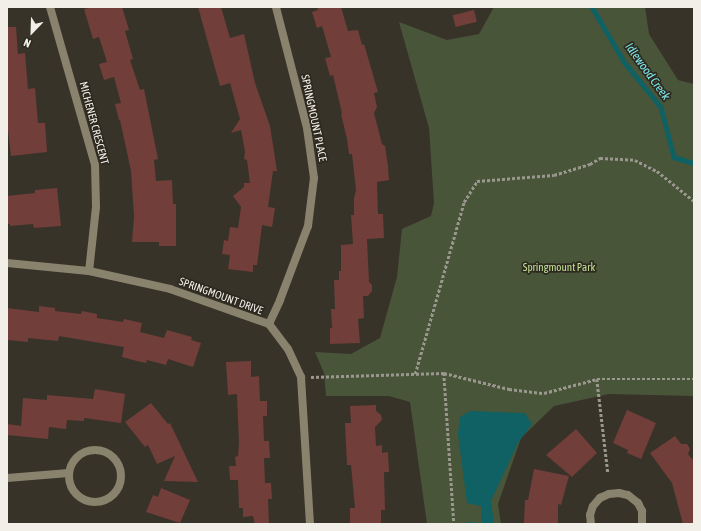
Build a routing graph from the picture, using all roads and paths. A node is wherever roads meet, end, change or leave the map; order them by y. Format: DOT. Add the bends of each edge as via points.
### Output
graph roads {
  1 [pos="50,7"];
  2 [pos="276,7"];
  3 [pos="694,201"];
  4 [pos="7,263"];
  5 [pos="89,271"];
  6 [pos="269,324"];
  7 [pos="444,373"];
  8 [pos="415,374"];
  9 [pos="301,378"];
  10 [pos="598,379"];
  11 [pos="694,379"];
  12 [pos="69,473"];
  13 [pos="608,473"];
  14 [pos="7,478"];
  15 [pos="310,524"];
  16 [pos="454,524"];
  17 [pos="591,524"];
  18 [pos="642,524"];
  1 -- 5 [label="street, MICHENER CRESCENT" via="95,165 96,207"];
  2 -- 6 [label="street, SPRINGMOUNT PLACE" via="307,128 314,178 308,226"];
  3 -- 8 [label="path" via="657,171 635,160 600,158 554,176 478,181 464,202"];
  4 -- 5 [label="street, SPRINGMOUNT DRIVE"];
  5 -- 6 [label="street, SPRINGMOUNT DRIVE" via="170,289"];
  6 -- 9 [label="street, SPRINGMOUNT DRIVE" via="288,350"];
  7 -- 8 [label="path"];
  7 -- 10 [label="path" via="509,389 544,393"];
  7 -- 16 [label="path"];
  8 -- 9 [label="path"];
  9 -- 15 [label="street, SPRINGMOUNT DRIVE"];
  10 -- 11 [label="path"];
  10 -- 13 [label="path"];
  12 -- 12 [label="street" via="72,489 78,496 86,501 96,502 105,501 113,496 119,489 122,478 121,469 115,458 108,452 97,449 88,450 77,457"];
  12 -- 14 [label="street"];
  17 -- 18 [label="street" via="593,506 600,498 619,493 628,495 638,503 642,512"];
}
